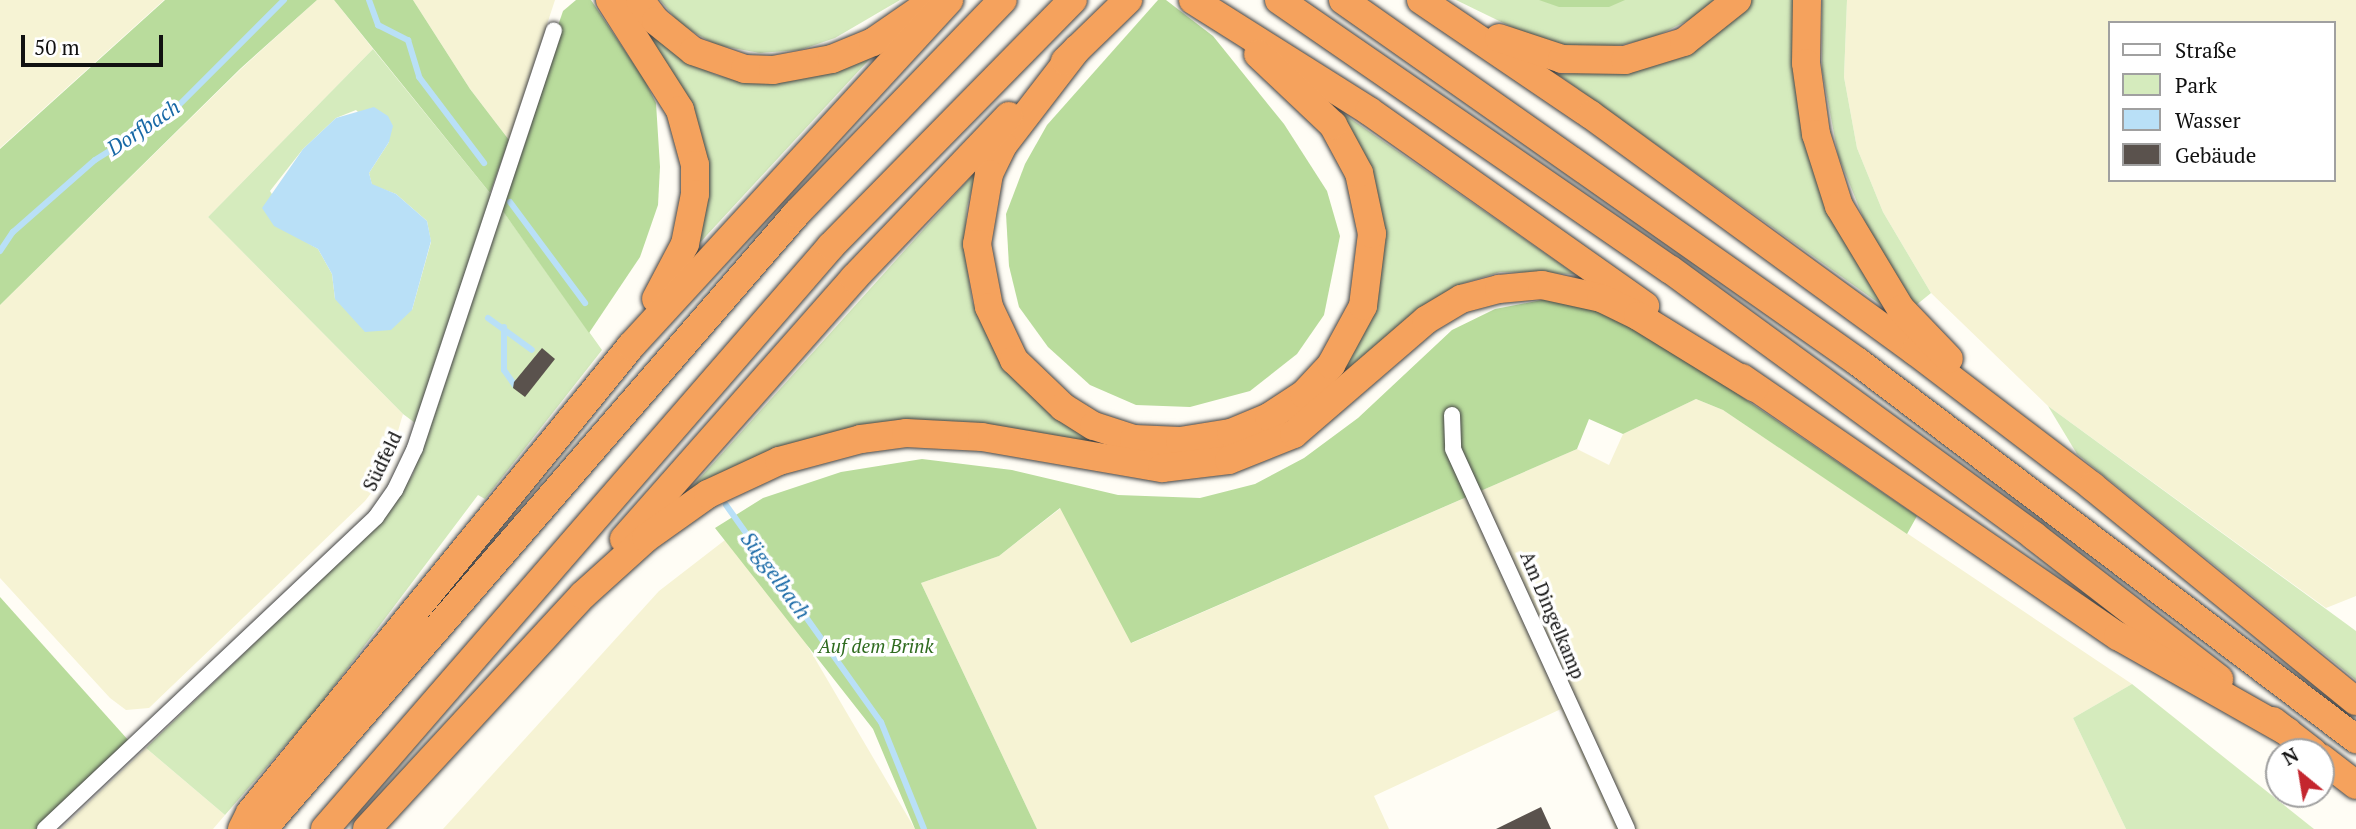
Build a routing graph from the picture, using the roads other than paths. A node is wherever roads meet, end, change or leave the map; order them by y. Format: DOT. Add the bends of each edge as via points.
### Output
graph roads {
  1 [pos="610,0"];
  2 [pos="640,0"];
  3 [pos="933,0"];
  4 [pos="949,0"];
  5 [pos="1003,0"];
  6 [pos="1073,0"];
  7 [pos="1128,0"];
  8 [pos="1279,0"];
  9 [pos="1343,0"];
  10 [pos="1421,0"];
  11 [pos="1440,0"];
  12 [pos="1737,0"];
  13 [pos="1807,0"];
  14 [pos="1198,3"];
  15 [pos="554,31"];
  16 [pos="1077,50"];
  17 [pos="631,346"];
  18 [pos="1755,388"];
  19 [pos="1452,415"];
  20 [pos="2031,440"];
  21 [pos="583,594"];
  22 [pos="2356,701"];
  23 [pos="2288,732"];
  24 [pos="2296,738"];
  25 [pos="2356,739"];
  26 [pos="2335,769"];
  27 [pos="2356,785"];
  28 [pos="45,829"];
  29 [pos="242,829"];
  30 [pos="263,829"];
  31 [pos="326,829"];
  32 [pos="367,829"];
  33 [pos="1627,829"];
  1 -- 17 [label="highway" via="680,110 695,165 695,194 685,244"];
  2 -- 3 [label="highway" via="656,21 693,51 745,69 773,70 832,59 863,46"];
  4 -- 17 [label="highway"];
  5 -- 30 [label="highway" via="797,213"];
  6 -- 31 [label="highway" via="831,246"];
  7 -- 16 [label="highway"];
  8 -- 23 [label="highway" via="1693,286 2034,536"];
  9 -- 25 [label="highway" via="1858,362"];
  10 -- 20 [label="highway" via="1749,228"];
  11 -- 12 [label="highway" via="1510,44 1562,59 1596,62 1650,55 1684,42"];
  13 -- 20 [label="highway" via="1807,63 1816,134 1852,233 1901,309"];
  14 -- 16 [label="highway" via="1333,125 1359,173 1372,234 1363,306 1331,366 1296,400 1231,433 1180,441 1134,439 1094,426 1038,387 995,328 977,244 989,174 1003,145"];
  14 -- 18 [label="highway" via="1251,32 1380,119"];
  15 -- 28 [label="street, Südfeld" via="415,448 395,490 376,517"];
  16 -- 21 [label="highway" via="854,278 601,565"];
  17 -- 29 [label="highway" via="250,813"];
  18 -- 21 [label="highway" via="1601,298 1542,285 1499,289 1461,299 1426,320 1294,433 1229,460 1162,468 982,437 906,433 861,439 779,461 708,494 646,538"];
  18 -- 23 [label="highway" via="2118,636"];
  19 -- 33 [label="street, Am Dingelkamp" via="1453,449"];
  20 -- 22 [label="highway"];
  21 -- 32 [label="highway"];
  23 -- 24 [label="highway"];
  26 -- 27 [label="highway"];
}
